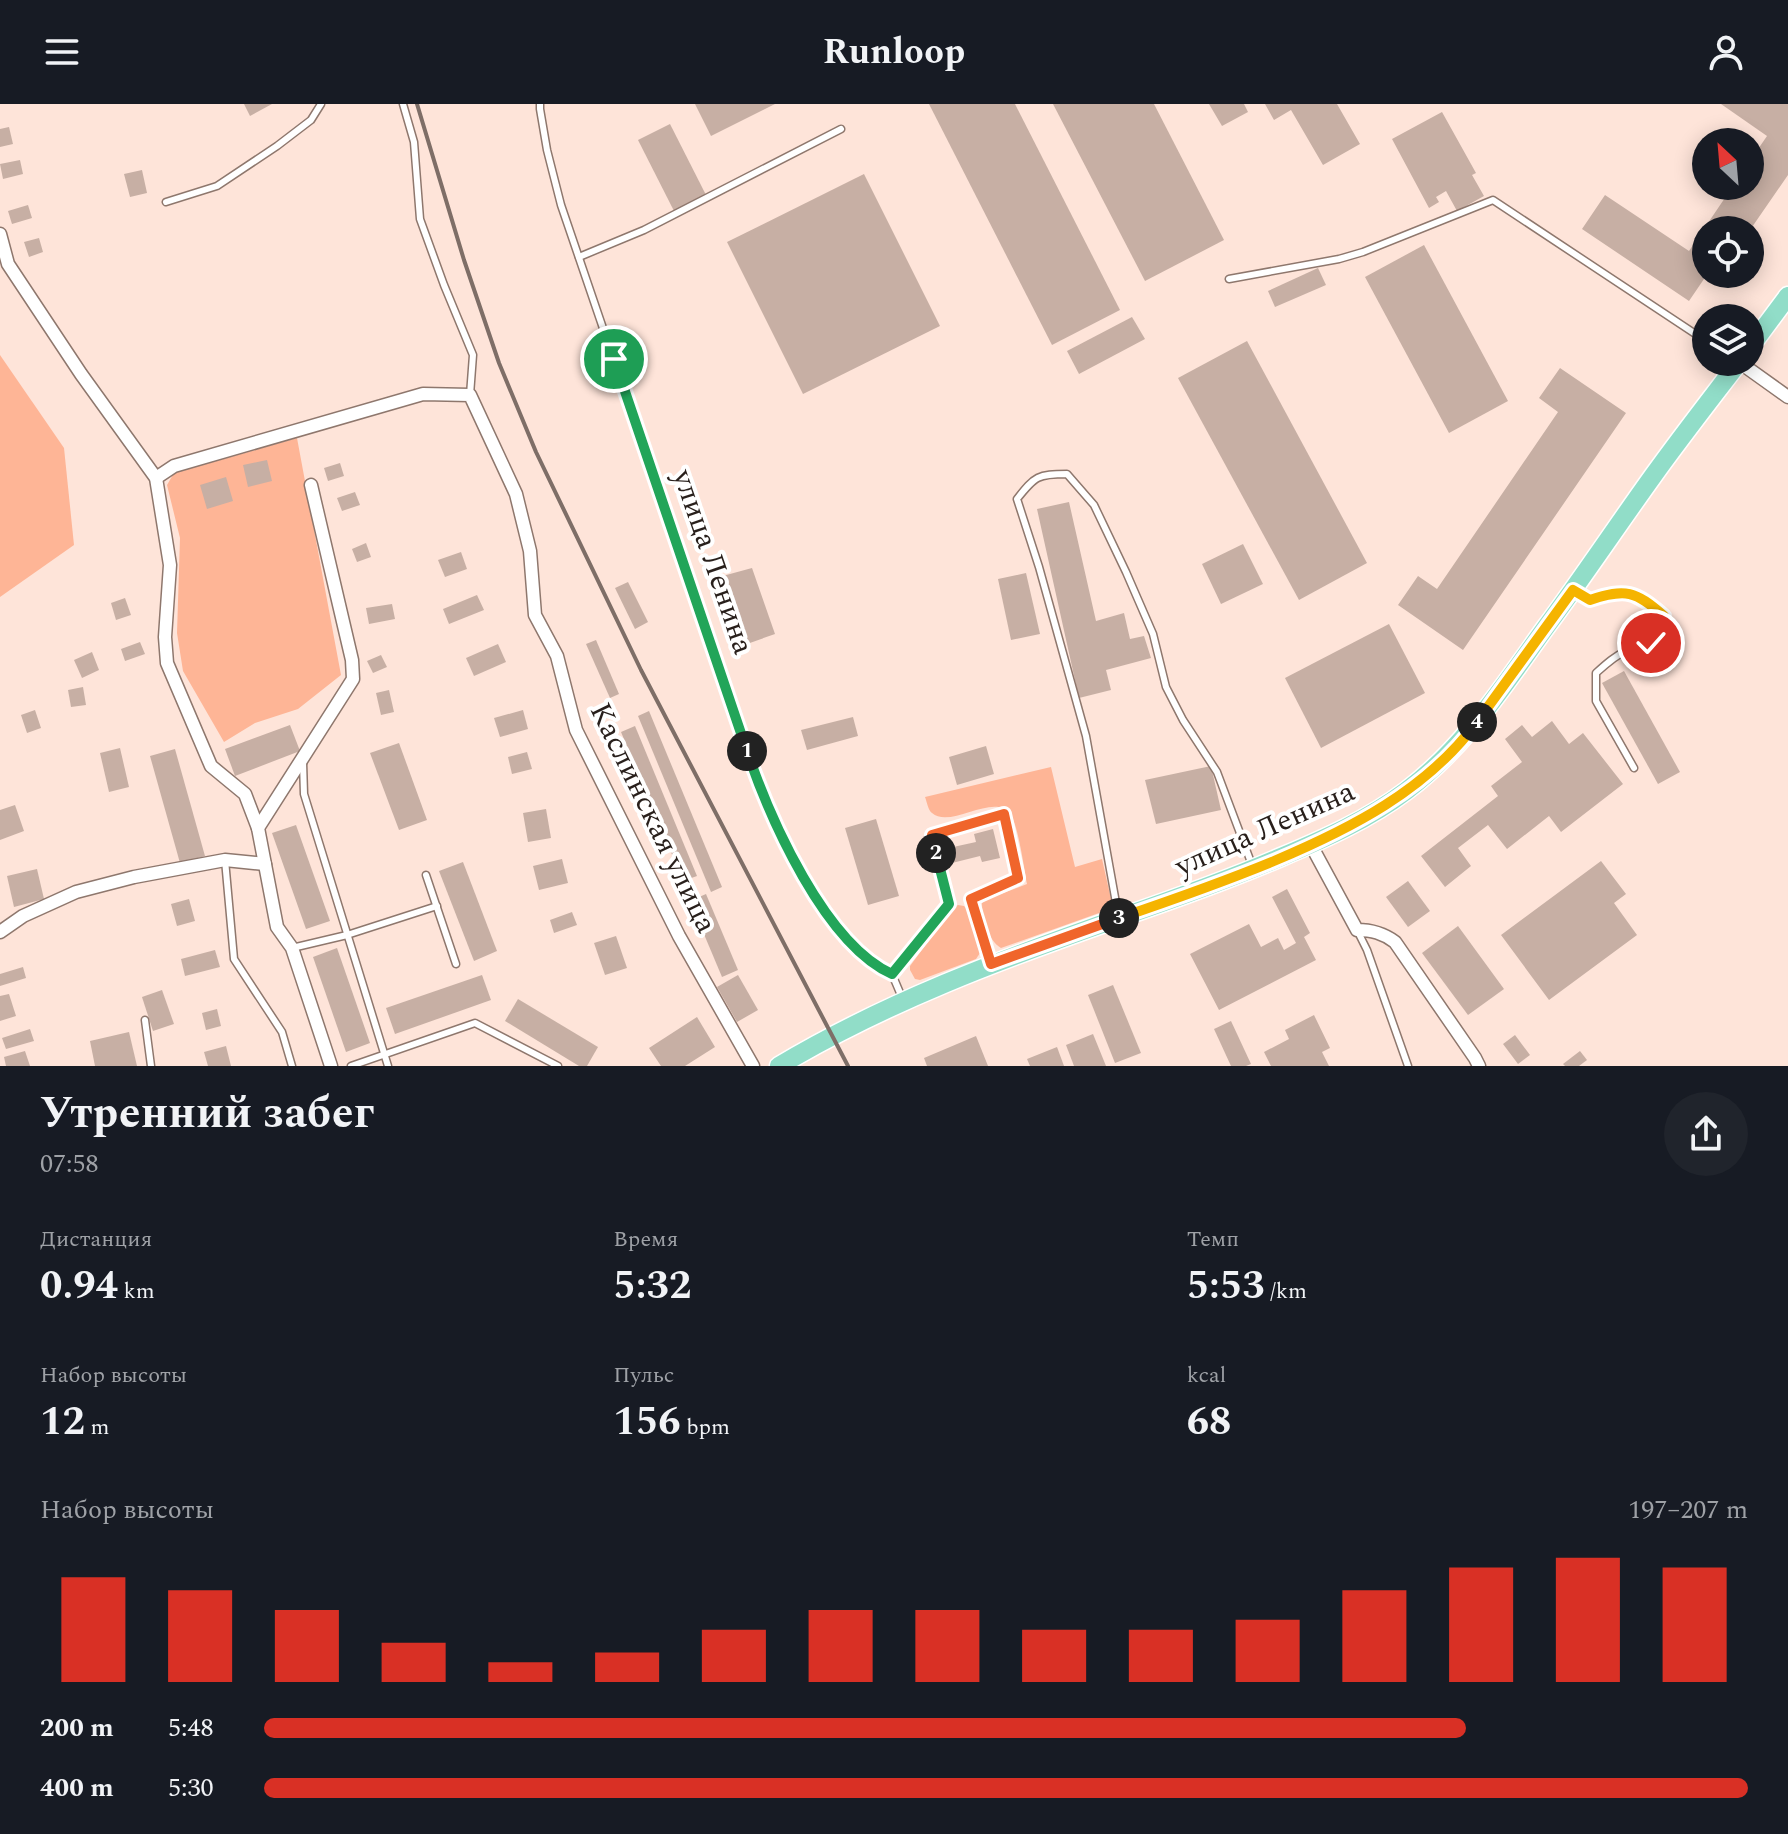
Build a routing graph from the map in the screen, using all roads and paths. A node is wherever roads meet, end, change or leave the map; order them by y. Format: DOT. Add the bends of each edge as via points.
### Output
graph roads {
  1 [pos="321,104"];
  2 [pos="403,104"];
  3 [pos="539,106"];
  4 [pos="841,129"];
  5 [pos="166,202"];
  6 [pos="0,234"];
  7 [pos="579,257"];
  8 [pos="1229,279"];
  9 [pos="1788,296"];
  10 [pos="1764,328"];
  11 [pos="1692,332"];
  12 [pos="1728,376"];
  13 [pos="1759,376"];
  14 [pos="470,395"];
  15 [pos="1788,397"];
  16 [pos="156,478"];
  17 [pos="311,485"];
  18 [pos="1573,590"];
  19 [pos="303,757"];
  20 [pos="1634,768"];
  21 [pos="258,828"];
  22 [pos="1311,845"];
  23 [pos="225,860"];
  24 [pos="265,864"];
  25 [pos="1253,869"];
  26 [pos="426,875"];
  27 [pos="437,906"];
  28 [pos="1119,918"];
  29 [pos="1357,930"];
  30 [pos="0,932"];
  31 [pos="347,935"];
  32 [pos="292,948"];
  33 [pos="456,964"];
  34 [pos="991,964"];
  35 [pos="892,974"];
  36 [pos="903,1000"];
  37 [pos="145,1020"];
  38 [pos="384,1056"];
  39 [pos="151,1066"];
  40 [pos="292,1066"];
  41 [pos="331,1066"];
  42 [pos="351,1066"];
  43 [pos="388,1066"];
  44 [pos="558,1066"];
  45 [pos="753,1066"];
  46 [pos="779,1066"];
  47 [pos="1408,1066"];
  48 [pos="1479,1066"];
  1 -- 5 [label="lane" via="311,120 217,186"];
  2 -- 14 [label="lane" via="414,142 420,219 473,355"];
  3 -- 7 [label="lane, улица Ленина" via="561,205"];
  4 -- 7 [label="lane" via="644,230"];
  6 -- 16 [label="street" via="8,264"];
  7 -- 35 [label="lane, улица Ленина" via="759,786 797,867 831,920 854,946"];
  8 -- 11 [label="lane" via="1363,252 1493,200"];
  9 -- 10 [label="main road"];
  12 -- 18 [label="main road, улица Ленина"];
  13 -- 15 [label="street"];
  14 -- 16 [label="street" via="423,394 174,466"];
  14 -- 45 [label="street, Каслинская улица" via="516,494 530,551 535,615 557,656 576,730 679,936"];
  16 -- 21 [label="street" via="170,565 167,663 211,766 245,794"];
  17 -- 19 [label="street" via="353,679"];
  18 -- 20 [label="lane" via="1590,600 1632,594 1664,616 1662,630 1651,643 1630,649 1596,673 1596,701"];
  18 -- 22 [label="main road, улица Ленина" via="1471,730 1436,767 1403,793"];
  19 -- 21 [label="street"];
  19 -- 31 [label="lane" via="304,794"];
  21 -- 24 [label="street"];
  22 -- 25 [label="main road, улица Ленина"];
  22 -- 29 [label="street"];
  23 -- 24 [label="street"];
  23 -- 30 [label="street" via="76,892"];
  23 -- 40 [label="lane" via="234,959 282,1032"];
  24 -- 32 [label="street" via="277,927"];
  25 -- 28 [label="main road, улица Ленина"];
  25 -- 28 [label="lane" via="1217,772 1166,687 1153,634 1094,505 1067,474 1032,479 1017,499 1086,736"];
  26 -- 27 [label="lane"];
  27 -- 31 [label="lane"];
  27 -- 33 [label="lane"];
  28 -- 34 [label="main road, улица Ленина"];
  29 -- 47 [label="lane"];
  29 -- 48 [label="street" via="1372,930 1395,942"];
  31 -- 32 [label="lane"];
  31 -- 38 [label="lane"];
  32 -- 41 [label="street"];
  34 -- 35 [label="lane" via="971,899 1018,878 1004,814 932,835 949,904"];
  34 -- 36 [label="main road, улица Ленина"];
  35 -- 36 [label="lane"];
  36 -- 46 [label="main road, улица Ленина"];
  37 -- 39 [label="lane"];
  38 -- 42 [label="lane"];
  38 -- 43 [label="lane"];
  38 -- 44 [label="lane" via="475,1023"];
}
